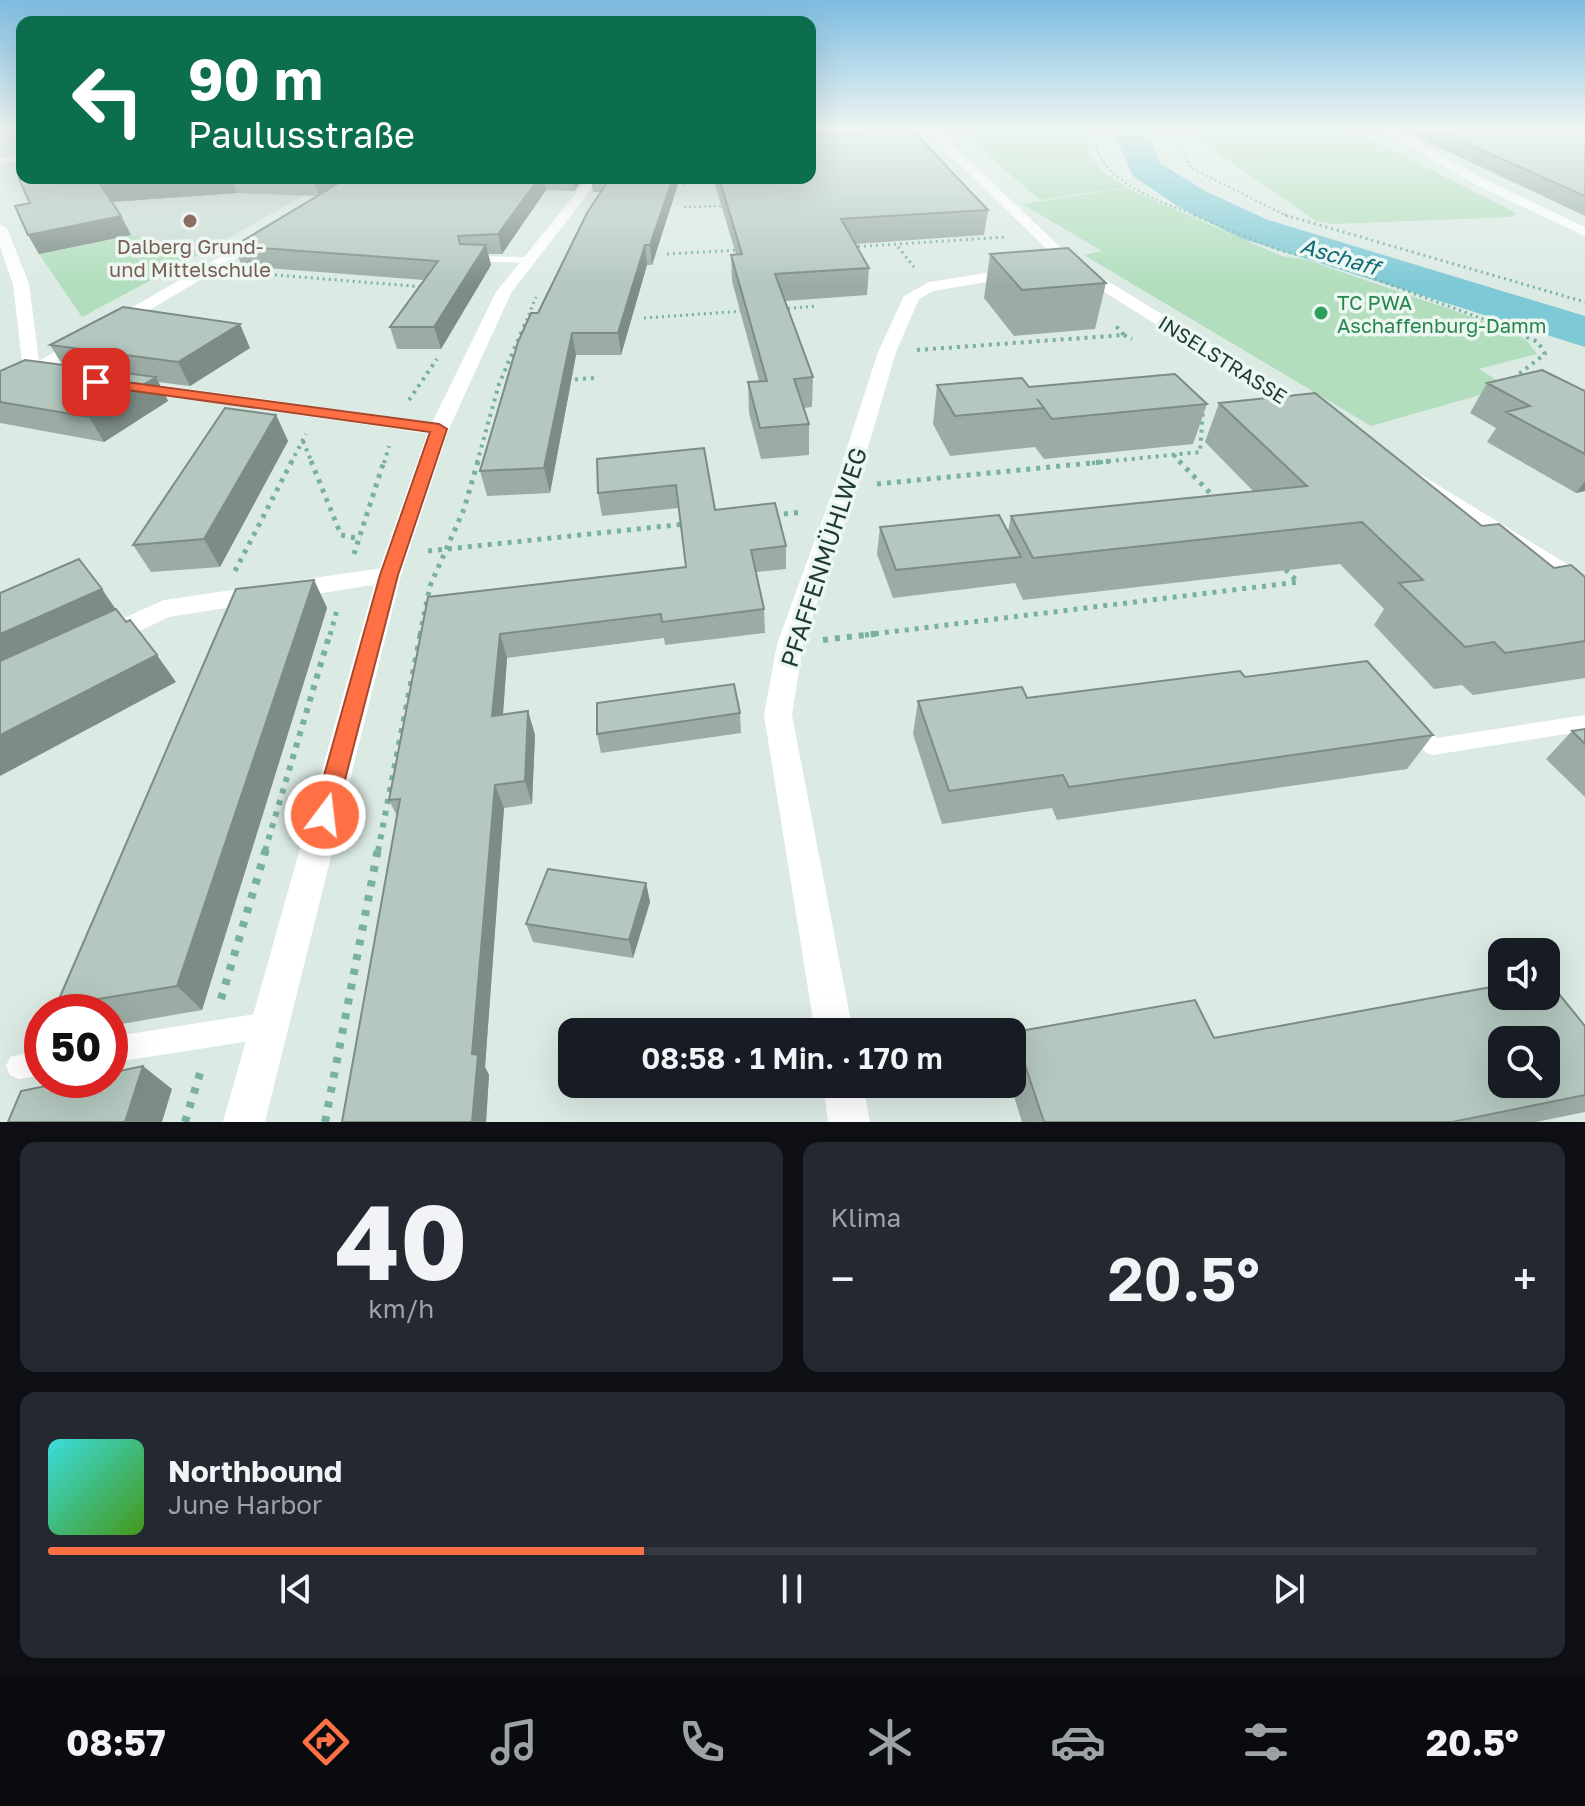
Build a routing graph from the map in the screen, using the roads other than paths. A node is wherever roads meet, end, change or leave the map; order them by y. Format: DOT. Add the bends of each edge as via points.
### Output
graph roads {
  1 [pos="984,181"];
  2 [pos="1479,181"];
  3 [pos="589,184"];
  4 [pos="282,227"];
  5 [pos="1585,232"];
  6 [pos="1,235"];
  7 [pos="468,259"];
  8 [pos="528,260"];
  9 [pos="1071,265"];
  10 [pos="21,284"];
  11 [pos="0,288"];
  12 [pos="32,373"];
  13 [pos="64,377"];
  14 [pos="111,384"];
  15 [pos="0,385"];
  16 [pos="1329,424"];
  17 [pos="439,429"];
  18 [pos="1395,465"];
  19 [pos="396,555"];
  20 [pos="1585,586"];
  21 [pos="82,648"];
  22 [pos="1403,714"];
  23 [pos="1585,723"];
  24 [pos="832,1018"];
  25 [pos="270,1024"];
  26 [pos="128,1047"];
  27 [pos="845,1098"];
  28 [pos="244,1122"];
  29 [pos="849,1122"];
  1 -- 9 [label="street, INSELSTRASSE"];
  2 -- 5 [label="street"];
  3 -- 8 [label="street"];
  4 -- 12 [label="street"];
  6 -- 10 [label="street"];
  7 -- 8 [label="lane"];
  8 -- 17 [label="street" via="504,292"];
  9 -- 16 [label="street, INSELSTRASSE"];
  9 -- 24 [label="street, PFAFFENMÜHLWEG" via="929,287 912,296 887,352 790,644 778,715"];
  10 -- 11 [label="street"];
  10 -- 12 [label="street"];
  12 -- 13 [label="street"];
  12 -- 15 [label="street"];
  14 -- 17 [label="street"];
  17 -- 19 [label="street"];
  18 -- 20 [label="street"];
  19 -- 21 [label="street" via="164,609"];
  19 -- 25 [label="street"];
  22 -- 23 [label="lane" via="1433,747"];
  25 -- 26 [label="lane"];
  25 -- 28 [label="street"];
  27 -- 29 [label="street"];
}
